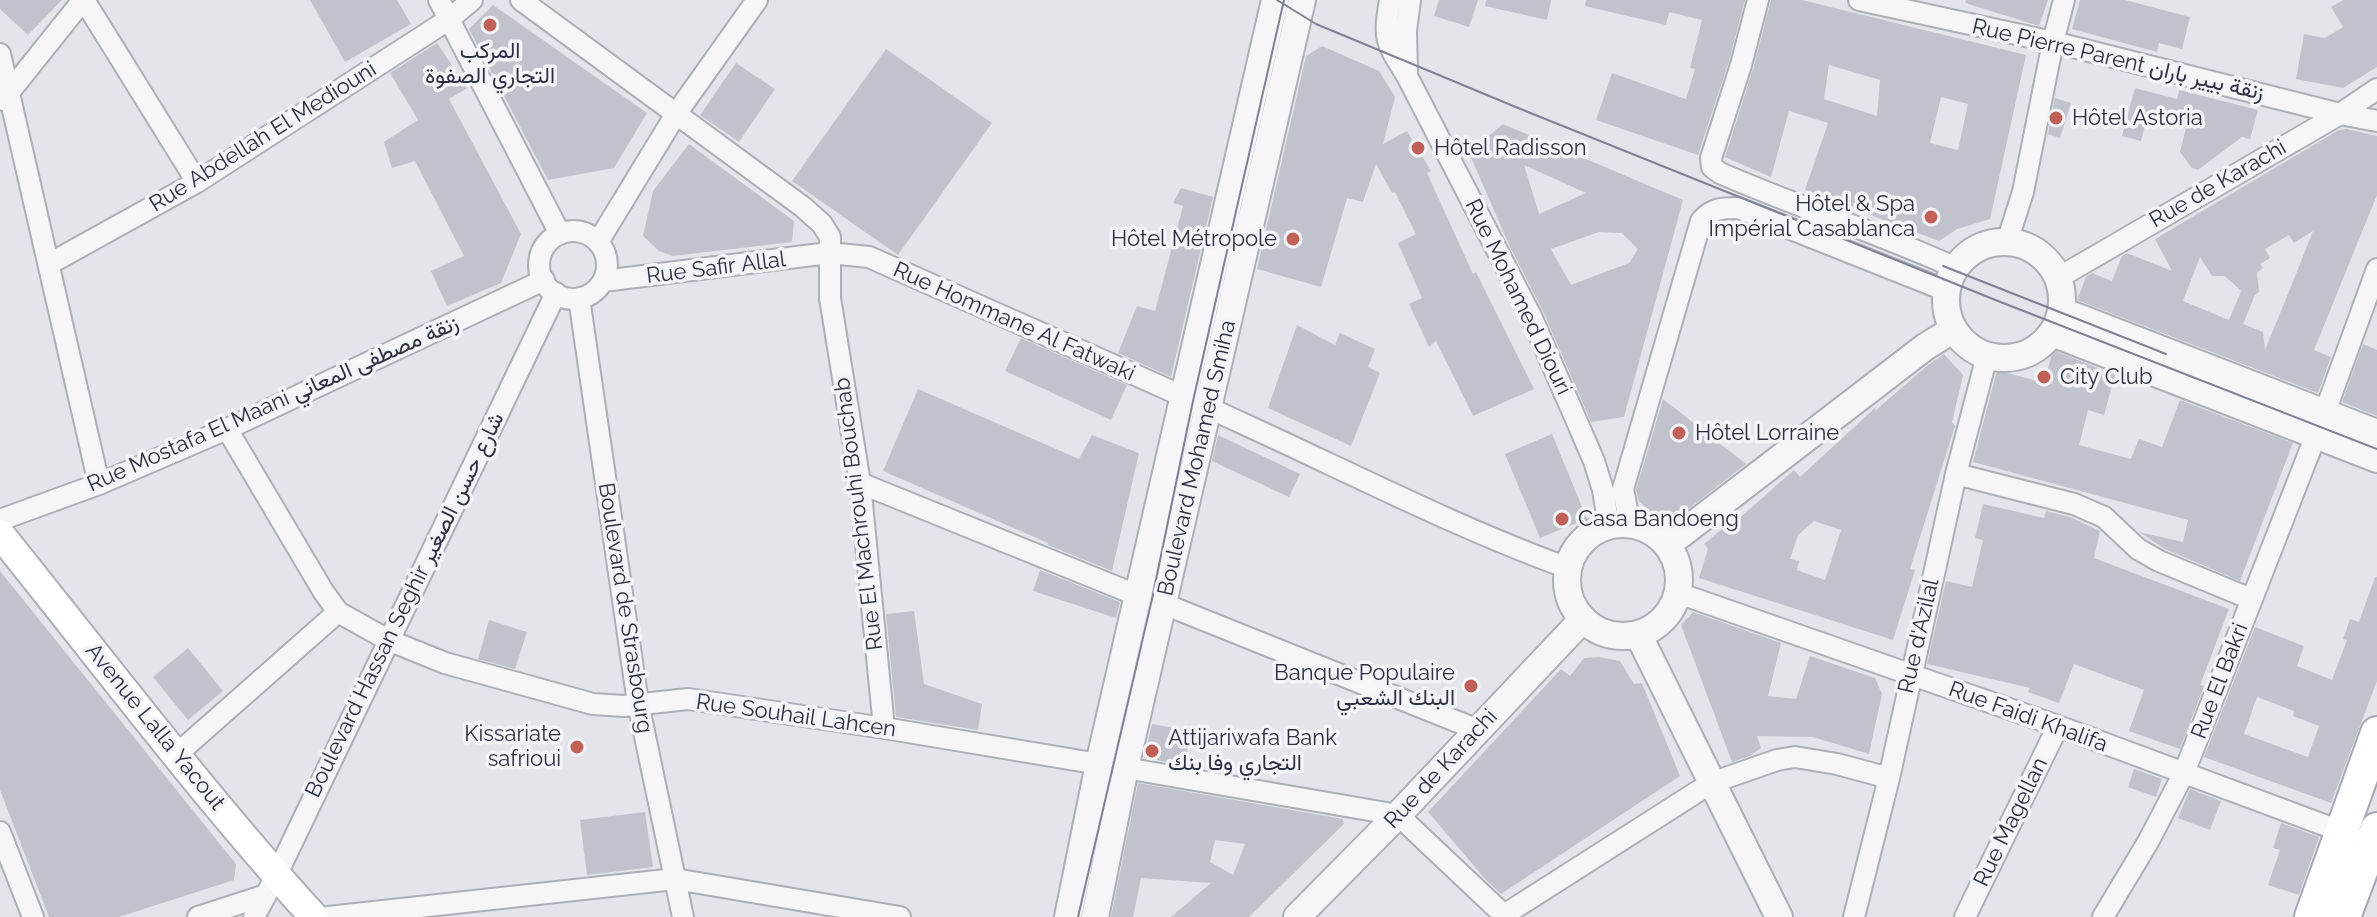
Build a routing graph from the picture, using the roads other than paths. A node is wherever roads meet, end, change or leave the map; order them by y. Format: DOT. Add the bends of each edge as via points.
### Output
graph roads {
  1 [pos="83,0"];
  2 [pos="439,0"];
  3 [pos="472,0"];
  4 [pos="521,0"];
  5 [pos="757,0"];
  6 [pos="1390,0"];
  7 [pos="1410,0"];
  8 [pos="1758,0"];
  9 [pos="1859,0"];
  10 [pos="2064,0"];
  11 [pos="1267,3"];
  12 [pos="1300,11"];
  13 [pos="448,20"];
  14 [pos="2053,42"];
  15 [pos="0,54"];
  16 [pos="1407,76"];
  17 [pos="2377,89"];
  18 [pos="5,99"];
  19 [pos="676,114"];
  20 [pos="2340,114"];
  21 [pos="2377,121"];
  22 [pos="197,182"];
  23 [pos="560,234"];
  24 [pos="598,242"];
  25 [pos="2007,242"];
  26 [pos="829,253"];
  27 [pos="49,264"];
  28 [pos="2377,269"];
  29 [pos="2058,278"];
  30 [pos="1952,279"];
  31 [pos="603,281"];
  32 [pos="550,287"];
  33 [pos="579,298"];
  34 [pos="2057,322"];
  35 [pos="1954,329"];
  36 [pos="1987,356"];
  37 [pos="1184,397"];
  38 [pos="1208,408"];
  39 [pos="2320,424"];
  40 [pos="227,429"];
  41 [pos="2377,433"];
  42 [pos="2377,459"];
  43 [pos="1956,474"];
  44 [pos="860,483"];
  45 [pos="99,484"];
  46 [pos="0,520"];
  47 [pos="1620,526"];
  48 [pos="0,534"];
  49 [pos="1667,545"];
  50 [pos="1568,568"];
  51 [pos="1678,593"];
  52 [pos="1139,596"];
  53 [pos="2251,599"];
  54 [pos="1164,604"];
  55 [pos="338,612"];
  56 [pos="1583,619"];
  57 [pos="1638,634"];
  58 [pos="388,640"];
  59 [pos="1910,675"];
  60 [pos="638,703"];
  61 [pos="2058,726"];
  62 [pos="884,728"];
  63 [pos="1478,730"];
  64 [pos="2377,733"];
  65 [pos="177,754"];
  66 [pos="1112,766"];
  67 [pos="2184,773"];
  68 [pos="1889,778"];
  69 [pos="1711,783"];
  70 [pos="1398,815"];
  71 [pos="0,832"];
  72 [pos="2367,838"];
  73 [pos="675,879"];
  74 [pos="271,886"];
  75 [pos="1505,916"];
  76 [pos="33,917"];
  77 [pos="198,917"];
  78 [pos="254,917"];
  79 [pos="314,917"];
  80 [pos="328,917"];
  81 [pos="683,917"];
  82 [pos="900,917"];
  83 [pos="1068,917"];
  84 [pos="1095,917"];
  85 [pos="1297,917"];
  86 [pos="1779,917"];
  87 [pos="1854,917"];
  88 [pos="1965,917"];
  89 [pos="2103,917"];
  90 [pos="2311,917"];
  91 [pos="2344,917"];
  1 -- 18 [label="street"];
  1 -- 22 [label="street"];
  2 -- 13 [label="street"];
  3 -- 13 [label="street, Rue Abdellah El Mediouni"];
  4 -- 19 [label="street"];
  5 -- 19 [label="street"];
  6 -- 16 [label="street, Rue Mohamed Diouri" via="1386,34"];
  7 -- 16 [label="street"];
  8 -- 30 [label="street" via="1712,167 1792,204 1906,245"];
  9 -- 14 [label="street, Rue Pierre Parent زنقة بيير باران"];
  10 -- 14 [label="street"];
  11 -- 12 [label="street"];
  11 -- 37 [label="street, Boulevard Mohamed Smiha"];
  12 -- 38 [label="street, Boulevard Mohamed Smiha"];
  13 -- 22 [label="street, Rue Abdellah El Mediouni"];
  13 -- 23 [label="street"];
  14 -- 20 [label="street, Rue Pierre Parent زنقة بيير باران"];
  14 -- 25 [label="street" via="2023,192"];
  15 -- 18 [label="street"];
  16 -- 47 [label="street, Rue Mohamed Diouri" via="1531,316"];
  17 -- 20 [label="street, Rue de Karachi"];
  18 -- 27 [label="street"];
  19 -- 24 [label="street"];
  19 -- 26 [label="street" via="822,224 830,237"];
  20 -- 21 [label="street, Rue Pierre Parent زنقة بيير باران"];
  20 -- 29 [label="street, Rue de Karachi"];
  22 -- 27 [label="street, Rue Abdellah El Mediouni"];
  23 -- 24 [label="street" via="577,231"];
  23 -- 32 [label="street" via="543,251 540,269"];
  24 -- 31 [label="street" via="607,264"];
  25 -- 29 [label="street" via="2037,252"];
  25 -- 30 [label="street" via="1966,256"];
  26 -- 31 [label="street, Rue Safir Allal"];
  26 -- 37 [label="street, Rue Hommane Al Fatwaki" via="869,257"];
  26 -- 44 [label="street, Rue El Machrouhi Bouchab" via="830,298"];
  27 -- 45 [label="street"];
  28 -- 39 [label="street, Rue El Bakri"];
  29 -- 34 [label="street" via="2062,294"];
  30 -- 35 [label="street" via="1947,307"];
  30 -- 47 [label="street" via="1738,208 1708,212 1701,221 1623,489"];
  31 -- 33 [label="street"];
  32 -- 33 [label="street" via="567,298"];
  32 -- 40 [label="street, Rue Mostafa El Maani زنقة مصطفى المعاني"];
  32 -- 58 [label="street, Boulevard Hassan Seghir شارع حسن الصغير"];
  33 -- 60 [label="street, Boulevard de Strasbourg"];
  34 -- 36 [label="street" via="2039,347 2022,355"];
  34 -- 39 [label="street"];
  35 -- 36 [label="street"];
  35 -- 49 [label="street"];
  36 -- 43 [label="street, Rue d'Azilal"];
  37 -- 38 [label="street, Rue Hommane Al Fatwaki"];
  37 -- 52 [label="street, Boulevard Mohamed Smiha"];
  38 -- 50 [label="street, Rue Hommane Al Fatwaki" via="1407,501"];
  38 -- 54 [label="street, Boulevard Mohamed Smiha"];
  39 -- 41 [label="street"];
  39 -- 42 [label="street"];
  39 -- 53 [label="street, Rue El Bakri"];
  40 -- 45 [label="street, Rue Mostafa El Maani زنقة مصطفى المعاني"];
  40 -- 55 [label="street, Rue Souhail Lahcen"];
  43 -- 53 [label="street" via="2092,511 2159,561"];
  43 -- 59 [label="street, Rue d'Azilal"];
  44 -- 52 [label="street"];
  44 -- 62 [label="street, Rue El Machrouhi Bouchab"];
  45 -- 46 [label="street, Rue Mostafa El Maani زنقة مصطفى المعاني"];
  47 -- 49 [label="street" via="1650,532"];
  47 -- 50 [label="street" via="1592,533 1575,550"];
  48 -- 65 [label="main road, Avenue Lalla Yacout"];
  49 -- 51 [label="street" via="1678,571"];
  50 -- 56 [label="street" via="1568,593"];
  51 -- 57 [label="street" via="1661,621"];
  51 -- 59 [label="street, Rue Faidi Khalifa"];
  52 -- 66 [label="street, Boulevard Mohamed Smiha"];
  53 -- 67 [label="street, Rue El Bakri"];
  54 -- 63 [label="street"];
  54 -- 66 [label="street, Boulevard Mohamed Smiha"];
  55 -- 58 [label="street, Rue Souhail Lahcen"];
  55 -- 65 [label="street"];
  56 -- 57 [label="street" via="1606,634"];
  56 -- 63 [label="street, Rue de Karachi"];
  57 -- 69 [label="street"];
  58 -- 60 [label="street, Rue Souhail Lahcen" via="445,663 593,704"];
  58 -- 74 [label="street, Boulevard Hassan Seghir شارع حسن الصغير"];
  59 -- 61 [label="street, Rue Faidi Khalifa"];
  59 -- 68 [label="street, Rue d'Azilal"];
  60 -- 62 [label="street, Rue Souhail Lahcen" via="688,699"];
  60 -- 73 [label="street, Boulevard de Strasbourg"];
  61 -- 67 [label="street, Rue Faidi Khalifa"];
  61 -- 88 [label="street, Rue Magellan"];
  62 -- 66 [label="street, Rue Souhail Lahcen"];
  63 -- 70 [label="street, Rue de Karachi"];
  64 -- 72 [label="main road"];
  65 -- 74 [label="main road, Avenue Lalla Yacout"];
  66 -- 70 [label="street, Rue Souhail Lahcen"];
  66 -- 83 [label="street, Boulevard Mohamed Smiha"];
  66 -- 84 [label="street, Boulevard Mohamed Smiha"];
  67 -- 72 [label="street, Rue Faidi Khalifa"];
  67 -- 89 [label="street, Rue El Bakri"];
  68 -- 69 [label="street" via="1795,757"];
  68 -- 87 [label="street, Rue d'Azilal"];
  69 -- 75 [label="street"];
  69 -- 86 [label="street"];
  70 -- 75 [label="street"];
  70 -- 85 [label="street, Rue de Karachi"];
  71 -- 76 [label="street"];
  72 -- 90 [label="main road"];
  72 -- 91 [label="main road"];
  73 -- 80 [label="street"];
  73 -- 81 [label="street, Boulevard de Strasbourg"];
  73 -- 82 [label="street"];
  74 -- 77 [label="street"];
  74 -- 78 [label="street, Boulevard Hassan Seghir شارع حسن الصغير"];
  74 -- 79 [label="main road, Avenue Lalla Yacout"];
}
